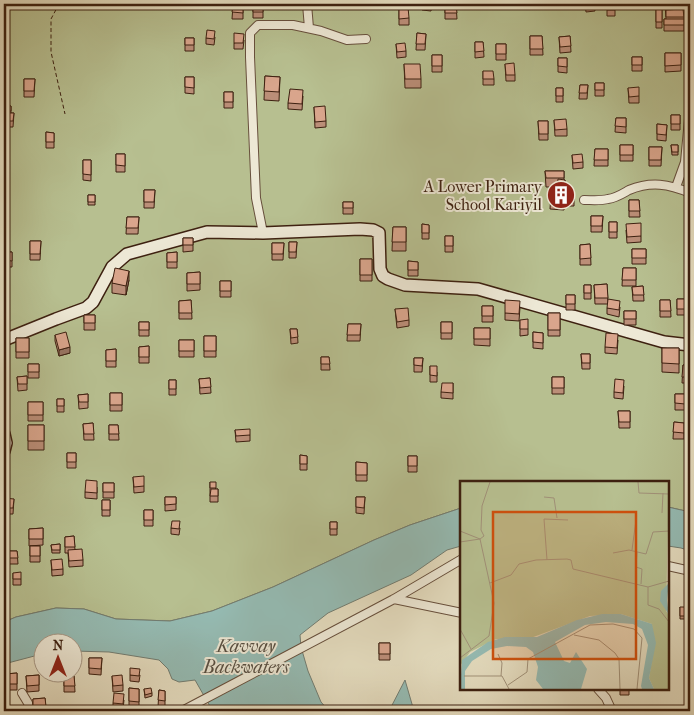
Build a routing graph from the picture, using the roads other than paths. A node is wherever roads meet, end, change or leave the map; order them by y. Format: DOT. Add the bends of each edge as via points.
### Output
graph roads {
  1 [pos="307,4"];
  2 [pos="309,28"];
  3 [pos="366,39"];
  4 [pos="690,108"];
  5 [pos="676,187"];
  6 [pos="690,193"];
  7 [pos="584,200"];
  8 [pos="263,233"];
  9 [pos="4,340"];
  10 [pos="690,345"];
  11 [pos="4,434"];
  12 [pos="4,451"];
  13 [pos="460,560"];
  14 [pos="669,566"];
  15 [pos="690,574"];
  16 [pos="394,599"];
  17 [pos="460,613"];
  18 [pos="599,690"];
  19 [pos="22,692"];
  20 [pos="30,711"];
  21 [pos="182,711"];
  22 [pos="612,711"];
  1 -- 2 [label="street"];
  2 -- 3 [label="street" via="347,40"];
  2 -- 8 [label="street" via="258,25 250,33 256,198"];
  4 -- 5 [label="street" via="685,162"];
  5 -- 6 [label="street"];
  5 -- 7 [label="street" via="663,184 644,186 618,197"];
  8 -- 9 [label="street" via="207,232 127,254 112,267 94,302 86,308"];
  8 -- 10 [label="street" via="373,230 379,233 380,269 388,279 405,285 478,289 664,342"];
  11 -- 12 [label="street"];
  13 -- 16 [label="street"];
  14 -- 15 [label="street"];
  16 -- 17 [label="street"];
  16 -- 21 [label="street"];
  18 -- 22 [label="street"];
  19 -- 20 [label="street"];
}
